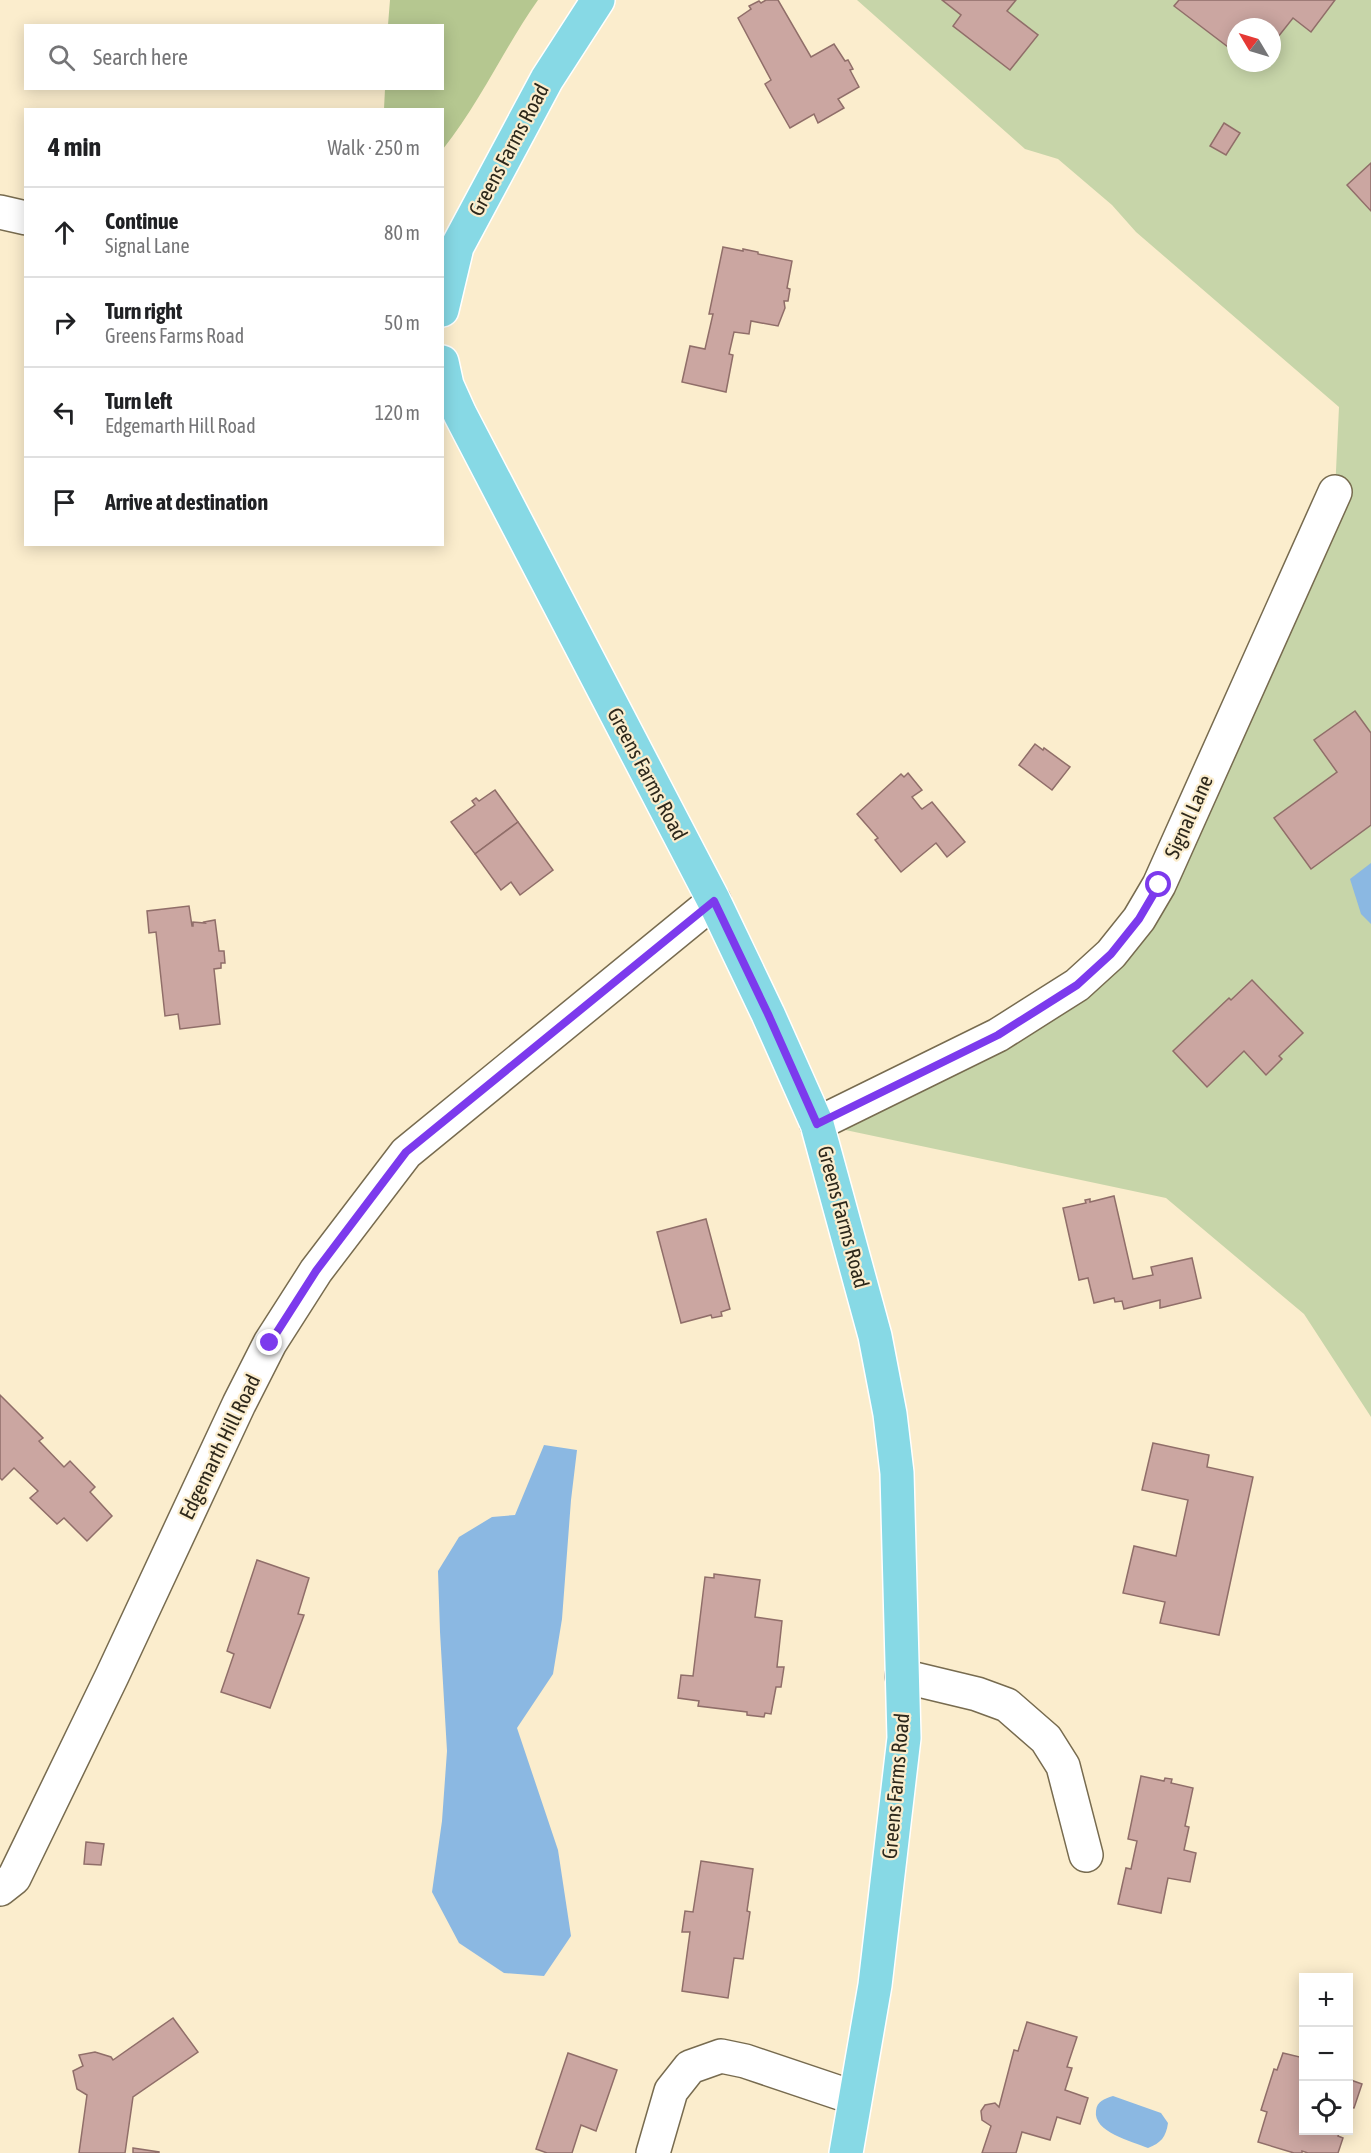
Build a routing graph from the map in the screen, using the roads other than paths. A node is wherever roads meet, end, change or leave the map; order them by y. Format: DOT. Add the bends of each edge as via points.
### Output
graph roads {
  1 [pos="598,0"];
  2 [pos="0,212"];
  3 [pos="24,218"];
  4 [pos="450,250"];
  5 [pos="444,295"];
  6 [pos="444,371"];
  7 [pos="1335,492"];
  8 [pos="714,901"];
  9 [pos="817,1124"];
  10 [pos="902,1676"];
  11 [pos="1086,1855"];
  12 [pos="0,1889"];
  13 [pos="855,2098"];
  14 [pos="653,2153"];
  15 [pos="846,2153"];
  1 -- 4 [label="main road, Greens Farms Road" via="547,80"];
  2 -- 3 [label="street"];
  4 -- 5 [label="main road, Greens Farms Road"];
  6 -- 8 [label="main road, Greens Farms Road" via="460,414"];
  7 -- 9 [label="street, Signal Lane" via="1159,885 1111,954 1077,985 998,1035"];
  8 -- 9 [label="main road, Greens Farms Road"];
  8 -- 12 [label="street, Edgemarth Hill Road" via="406,1152 316,1271 270,1343 14,1878"];
  9 -- 10 [label="main road, Greens Farms Road" via="875,1336 890,1414 897,1473"];
  10 -- 11 [label="street" via="1007,1705 1046,1739 1063,1766"];
  10 -- 13 [label="main road, Greens Farms Road" via="903,1749 875,1985"];
  13 -- 14 [label="street" via="721,2056 690,2067 671,2091"];
  13 -- 15 [label="main road, Greens Farms Road"];
}
